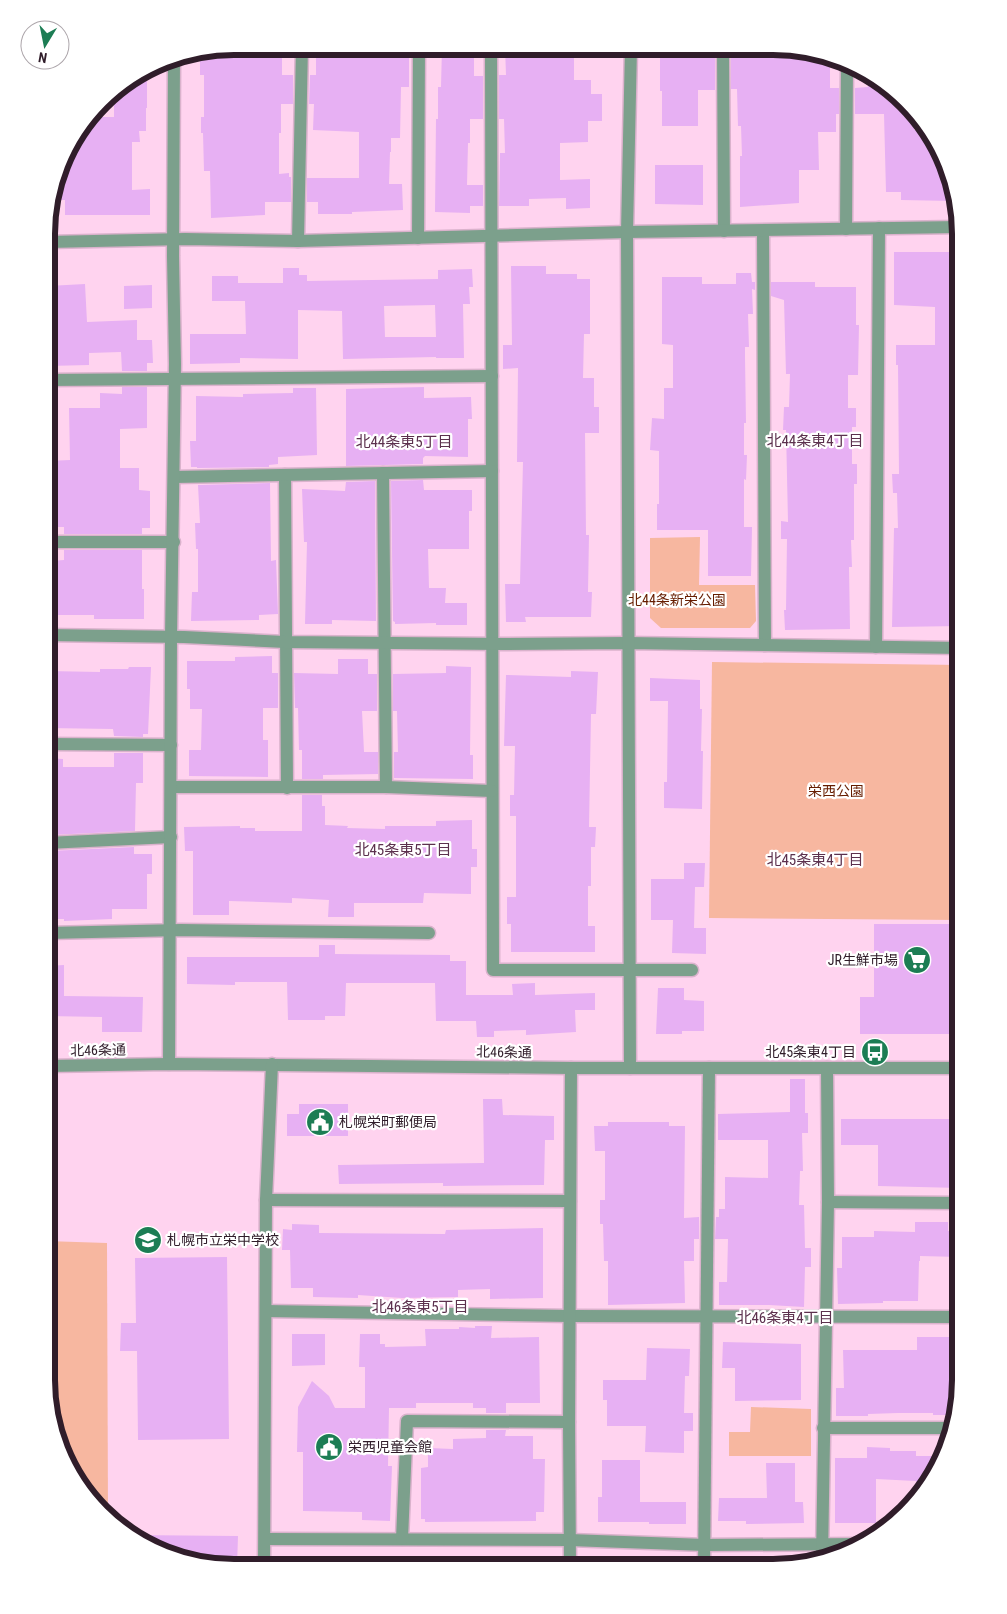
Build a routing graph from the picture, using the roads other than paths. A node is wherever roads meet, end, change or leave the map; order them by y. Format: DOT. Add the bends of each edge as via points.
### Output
graph roads {
  1 [pos="302,55"];
  2 [pos="419,55"];
  3 [pos="491,55"];
  4 [pos="631,55"];
  5 [pos="723,55"];
  6 [pos="174,66"];
  7 [pos="847,72"];
  8 [pos="952,227"];
  9 [pos="879,228"];
  10 [pos="846,229"];
  11 [pos="763,230"];
  12 [pos="724,231"];
  13 [pos="627,232"];
  14 [pos="492,236"];
  15 [pos="418,238"];
  16 [pos="173,239"];
  17 [pos="298,241"];
  18 [pos="55,242"];
  19 [pos="492,376"];
  20 [pos="175,378"];
  21 [pos="55,380"];
  22 [pos="492,471"];
  23 [pos="383,473"];
  24 [pos="285,475"];
  25 [pos="174,477"];
  26 [pos="55,542"];
  27 [pos="174,542"];
  28 [pos="55,635"];
  29 [pos="172,637"];
  30 [pos="285,642"];
  31 [pos="385,643"];
  32 [pos="627,643"];
  33 [pos="492,644"];
  34 [pos="765,645"];
  35 [pos="876,646"];
  36 [pos="952,648"];
  37 [pos="55,744"];
  38 [pos="171,745"];
  39 [pos="171,787"];
  40 [pos="287,788"];
  41 [pos="386,788"];
  42 [pos="492,792"];
  43 [pos="170,837"];
  44 [pos="55,843"];
  45 [pos="170,930"];
  46 [pos="55,933"];
  47 [pos="429,933"];
  48 [pos="629,970"];
  49 [pos="692,970"];
  50 [pos="169,1064"];
  51 [pos="272,1064"];
  52 [pos="55,1066"];
  53 [pos="572,1068"];
  54 [pos="630,1068"];
  55 [pos="709,1068"];
  56 [pos="827,1068"];
  57 [pos="952,1068"];
  58 [pos="266,1200"];
  59 [pos="570,1202"];
  60 [pos="828,1202"];
  61 [pos="952,1203"];
  62 [pos="266,1311"];
  63 [pos="706,1315"];
  64 [pos="570,1316"];
  65 [pos="826,1317"];
  66 [pos="952,1317"];
  67 [pos="569,1422"];
  68 [pos="823,1428"];
  69 [pos="945,1428"];
  70 [pos="265,1539"];
  71 [pos="402,1539"];
  72 [pos="570,1540"];
  73 [pos="704,1544"];
  74 [pos="822,1544"];
  75 [pos="843,1544"];
  76 [pos="822,1552"];
  77 [pos="264,1559"];
  78 [pos="570,1559"];
  79 [pos="704,1559"];
  1 -- 17 [label="street"];
  2 -- 15 [label="street"];
  3 -- 14 [label="street"];
  4 -- 13 [label="street"];
  5 -- 12 [label="street"];
  6 -- 16 [label="street"];
  7 -- 10 [label="street"];
  8 -- 9 [label="street"];
  9 -- 10 [label="street"];
  9 -- 35 [label="street"];
  10 -- 11 [label="street"];
  11 -- 12 [label="street"];
  11 -- 34 [label="street"];
  12 -- 13 [label="street"];
  13 -- 14 [label="street"];
  13 -- 32 [label="street"];
  14 -- 15 [label="street"];
  14 -- 19 [label="street"];
  15 -- 17 [label="street"];
  16 -- 17 [label="street"];
  16 -- 18 [label="street"];
  16 -- 20 [label="street"];
  19 -- 20 [label="street"];
  19 -- 22 [label="street"];
  20 -- 21 [label="street"];
  20 -- 25 [label="street"];
  22 -- 23 [label="street"];
  22 -- 33 [label="street"];
  23 -- 24 [label="street"];
  23 -- 31 [label="street"];
  24 -- 25 [label="street"];
  24 -- 30 [label="street"];
  25 -- 27 [label="street"];
  26 -- 27 [label="street"];
  27 -- 29 [label="street"];
  28 -- 29 [label="street"];
  29 -- 30 [label="street"];
  29 -- 38 [label="street"];
  30 -- 31 [label="street"];
  30 -- 40 [label="street"];
  31 -- 33 [label="street"];
  31 -- 41 [label="street"];
  32 -- 33 [label="street"];
  32 -- 34 [label="street"];
  32 -- 48 [label="street"];
  33 -- 42 [label="street"];
  34 -- 35 [label="street"];
  35 -- 36 [label="street"];
  37 -- 38 [label="street"];
  38 -- 39 [label="street"];
  39 -- 40 [label="street"];
  39 -- 43 [label="street"];
  40 -- 41 [label="street"];
  41 -- 42 [label="street"];
  42 -- 48 [label="street" via="493,970"];
  43 -- 44 [label="street"];
  43 -- 45 [label="street"];
  45 -- 46 [label="street"];
  45 -- 47 [label="street"];
  45 -- 50 [label="street"];
  48 -- 49 [label="street"];
  48 -- 54 [label="street"];
  50 -- 51 [label="street, 北46条通"];
  50 -- 52 [label="street, 北46条通"];
  51 -- 53 [label="street, 北46条通"];
  51 -- 58 [label="street"];
  53 -- 54 [label="street, 北46条通"];
  53 -- 59 [label="street"];
  54 -- 55 [label="street, 北46条通"];
  55 -- 56 [label="street, 北46条通"];
  55 -- 63 [label="street"];
  56 -- 57 [label="street, 北46条通"];
  56 -- 60 [label="street"];
  58 -- 59 [label="street"];
  58 -- 62 [label="street"];
  59 -- 64 [label="street"];
  60 -- 61 [label="street"];
  60 -- 65 [label="street"];
  62 -- 64 [label="street"];
  62 -- 70 [label="street"];
  63 -- 64 [label="street"];
  63 -- 65 [label="street"];
  63 -- 73 [label="street"];
  64 -- 67 [label="street"];
  65 -- 66 [label="street"];
  65 -- 68 [label="street"];
  67 -- 71 [label="street" via="407,1421"];
  67 -- 72 [label="street"];
  68 -- 69 [label="street"];
  68 -- 74 [label="street"];
  70 -- 71 [label="street"];
  70 -- 77 [label="street"];
  71 -- 72 [label="street"];
  72 -- 73 [label="street"];
  72 -- 78 [label="street"];
  73 -- 74 [label="street"];
  73 -- 79 [label="street"];
  74 -- 75 [label="street"];
  74 -- 76 [label="street"];
}
